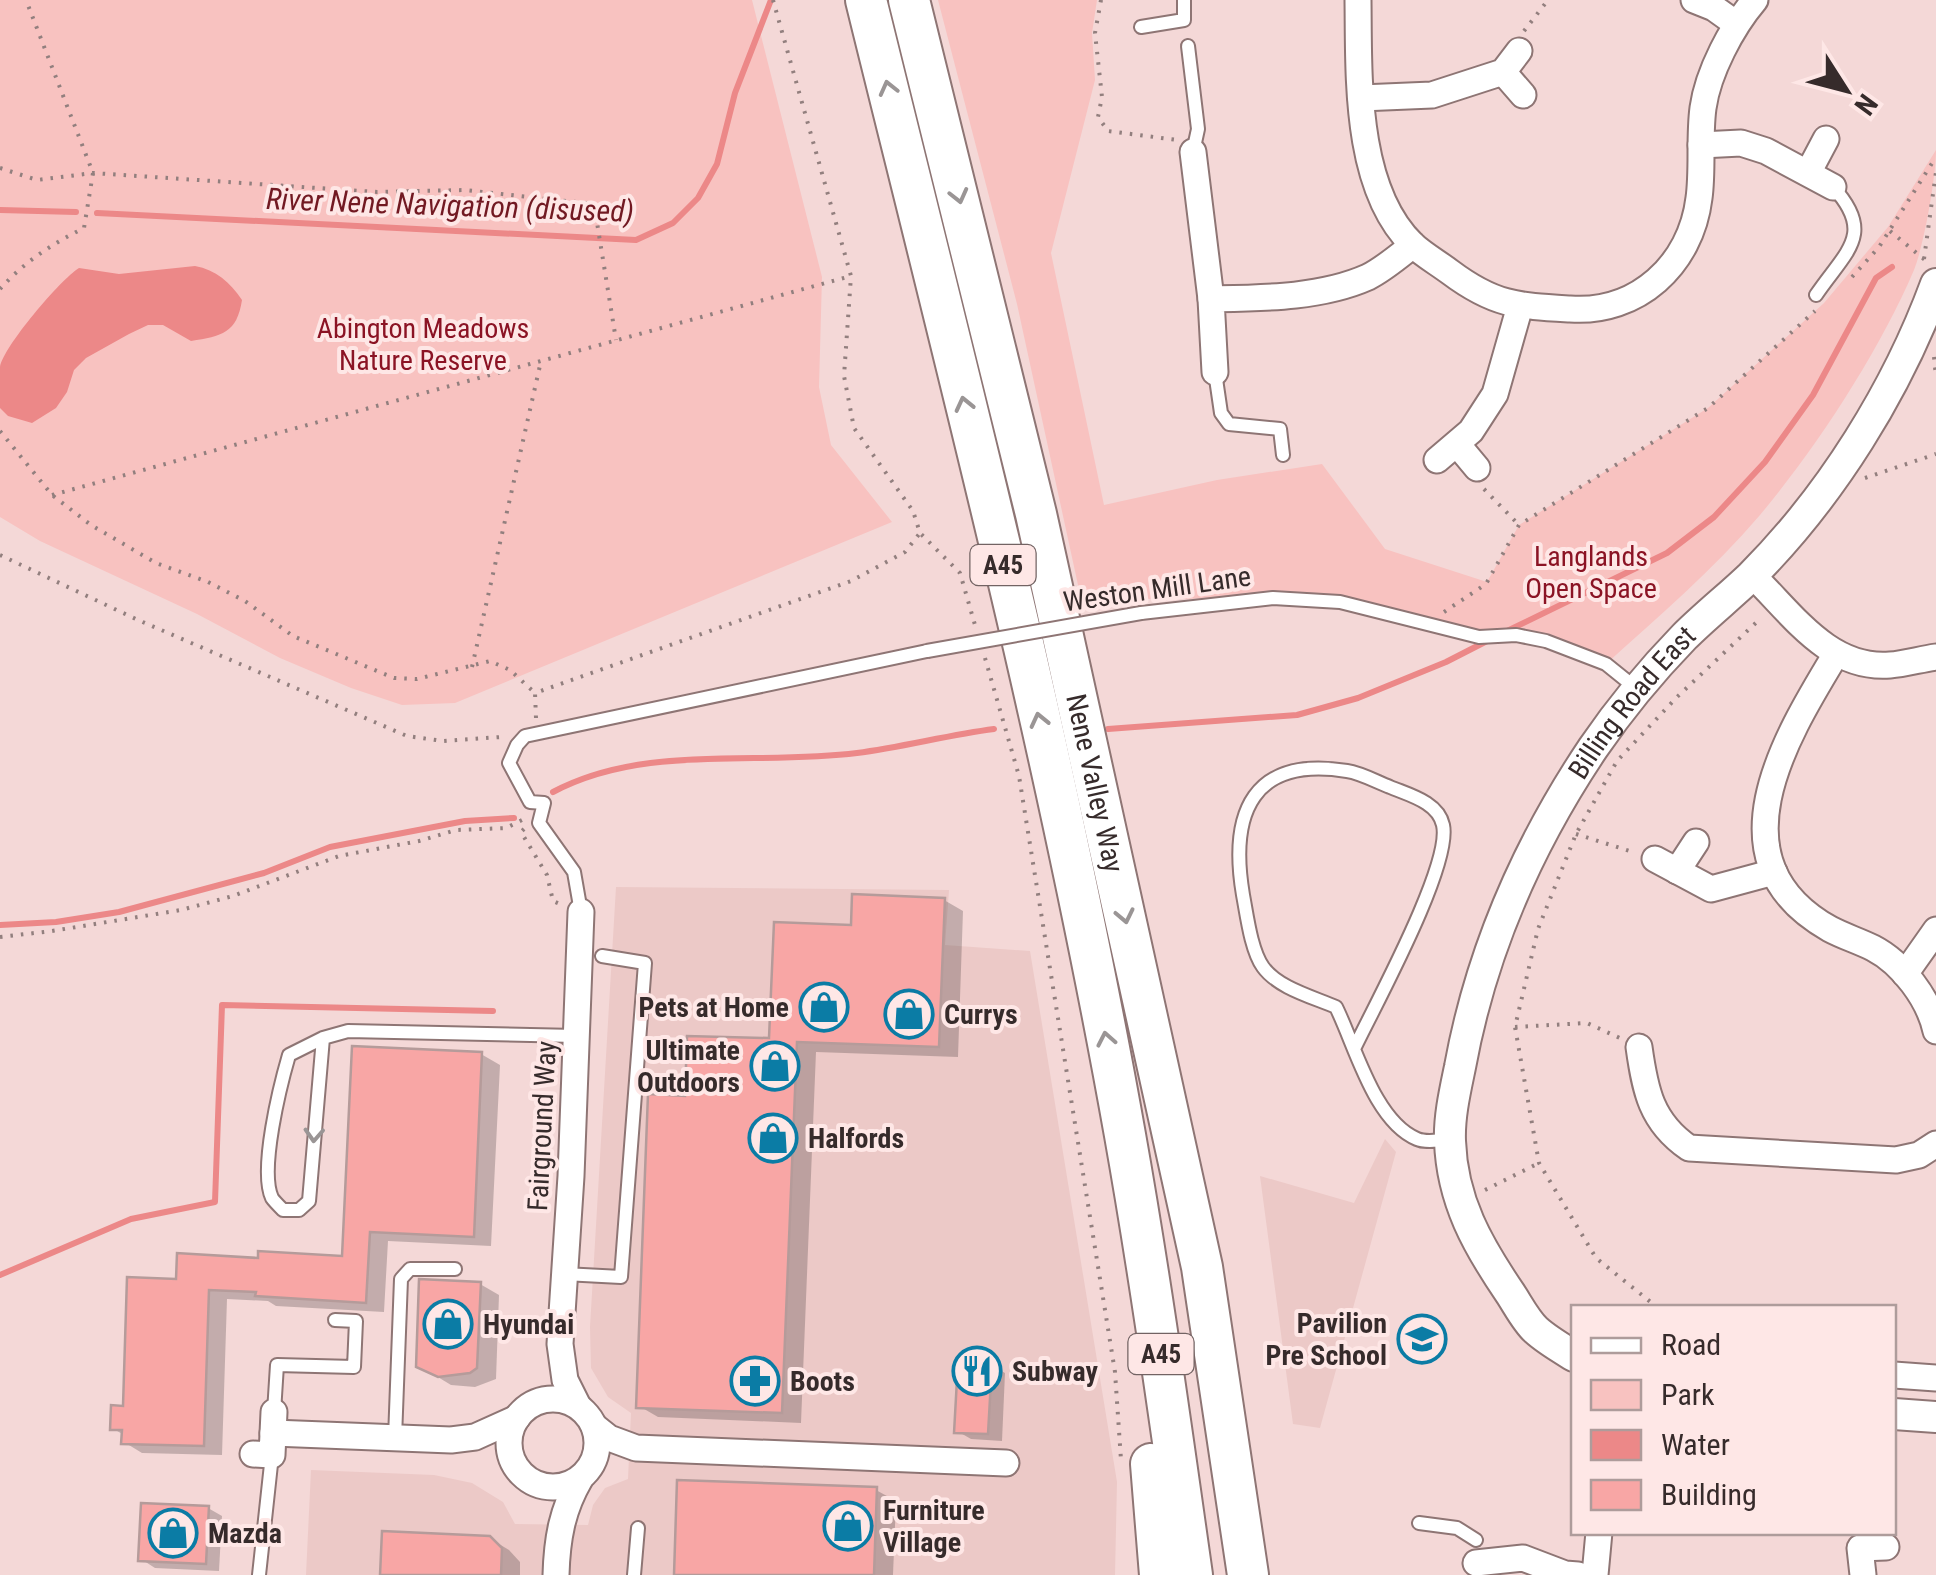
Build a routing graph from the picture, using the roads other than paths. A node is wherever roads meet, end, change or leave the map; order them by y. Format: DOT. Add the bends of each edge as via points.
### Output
graph roads {
  1 [pos="866,0"];
  2 [pos="909,0"];
  3 [pos="1184,0"];
  4 [pos="1358,0"];
  5 [pos="1694,0"];
  6 [pos="1755,0"];
  7 [pos="1735,23"];
  8 [pos="1141,26"];
  9 [pos="1188,46"];
  10 [pos="1519,50"];
  11 [pos="1502,72"];
  12 [pos="1523,96"];
  13 [pos="1361,98"];
  14 [pos="1826,139"];
  15 [pos="1700,145"];
  16 [pos="1202,167"];
  17 [pos="1808,173"];
  18 [pos="1833,187"];
  19 [pos="1413,245"];
  20 [pos="1930,272"];
  21 [pos="1211,299"];
  22 [pos="1820,299"];
  23 [pos="1520,306"];
  24 [pos="1216,372"];
  25 [pos="1283,454"];
  26 [pos="1477,468"];
  27 [pos="1752,575"];
  28 [pos="1836,654"];
  29 [pos="1936,656"];
  30 [pos="1639,690"];
  31 [pos="1696,842"];
  32 [pos="1774,872"];
  33 [pos="581,912"];
  34 [pos="1936,930"];
  35 [pos="602,956"];
  36 [pos="1905,974"];
  37 [pos="1936,1032"];
  38 [pos="576,1036"];
  39 [pos="323,1038"];
  40 [pos="1635,1043"];
  41 [pos="1354,1049"];
  42 [pos="1124,1134"];
  43 [pos="1450,1140"];
  44 [pos="1936,1144"];
  45 [pos="1202,1267"];
  46 [pos="454,1270"];
  47 [pos="564,1274"];
  48 [pos="335,1320"];
  49 [pos="560,1344"];
  50 [pos="1571,1354"];
  51 [pos="1896,1375"];
  52 [pos="1936,1378"];
  53 [pos="538,1402"];
  54 [pos="1896,1414"];
  55 [pos="586,1416"];
  56 [pos="1936,1417"];
  57 [pos="517,1418"];
  58 [pos="395,1438"];
  59 [pos="268,1439"];
  60 [pos="451,1440"];
  61 [pos="636,1448"];
  62 [pos="1006,1463"];
  63 [pos="585,1473"];
  64 [pos="525,1476"];
  65 [pos="1419,1523"];
  66 [pos="638,1528"];
  67 [pos="1599,1535"];
  68 [pos="557,1539"];
  69 [pos="1886,1547"];
  70 [pos="1475,1560"];
  71 [pos="259,1575"];
  72 [pos="556,1575"];
  73 [pos="634,1575"];
  74 [pos="1160,1575"];
  75 [pos="1192,1575"];
  76 [pos="1248,1575"];
  77 [pos="1276,1575"];
  78 [pos="1578,1575"];
  79 [pos="1596,1575"];
  80 [pos="1863,1575"];
  42 -- 1 [label="highway, Nene Valley Way / A45, one-way" via="1041,726"];
  2 -- 45 [label="highway, Nene Valley Way / A45, one-way" via="1036,514"];
  3 -- 8 [label="lane" via="1184,20"];
  4 -- 13 [label="street"];
  5 -- 7 [label="street"];
  6 -- 7 [label="street"];
  7 -- 15 [label="street" via="1703,104"];
  9 -- 16 [label="lane"];
  10 -- 11 [label="street"];
  11 -- 12 [label="street"];
  11 -- 13 [label="street" via="1432,96"];
  13 -- 19 [label="street" via="1380,190"];
  14 -- 17 [label="street"];
  15 -- 17 [label="street" via="1741,143"];
  15 -- 23 [label="street" via="1691,234 1648,290 1618,306"];
  16 -- 21 [label="street"];
  17 -- 18 [label="street"];
  18 -- 22 [label="lane" via="1856,221 1852,243"];
  19 -- 21 [label="street" via="1372,275 1343,286"];
  19 -- 23 [label="street" via="1499,302"];
  20 -- 27 [label="street, Billing Road East" via="1886,392 1844,461"];
  21 -- 24 [label="street"];
  23 -- 26 [label="street" via="1495,394 1472,431 1447,452"];
  24 -- 25 [label="lane" via="1229,424 1280,429"];
  27 -- 28 [label="street"];
  27 -- 30 [label="street, Billing Road East" via="1685,636"];
  28 -- 29 [label="street" via="1870,665"];
  28 -- 32 [label="street" via="1776,764 1766,803"];
  30 -- 33 [label="lane, Weston Mill Lane, bridge" via="1606,664 1546,641 1479,637 1340,602 1273,598 1141,612 531,734 508,763 574,872"];
  30 -- 43 [label="street, Billing Road East" via="1594,746 1530,855 1468,1025"];
  31 -- 32 [label="street" via="1666,865 1712,889"];
  32 -- 36 [label="street" via="1803,910 1877,950"];
  33 -- 38 [label="street, Fairground Way"];
  34 -- 36 [label="street"];
  35 -- 47 [label="lane" via="645,962 620,1276"];
  36 -- 37 [label="street"];
  38 -- 39 [label="lane" via="386,1030"];
  38 -- 47 [label="street, Fairground Way"];
  39 -- 39 [label="lane, one-way" via="308,1200 298,1210 284,1210 273,1200 269,1181 275,1106 289,1055"];
  40 -- 44 [label="street" via="1658,1120 1690,1148 1896,1160"];
  41 -- 41 [label="lane" via="1336,1007 1275,980 1261,965 1246,910 1239,831 1255,792 1284,772 1349,771 1421,800 1444,827 1438,862"];
  41 -- 43 [label="lane" via="1380,1102 1404,1132 1420,1141"];
  42 -- 74 [label="highway"];
  42 -- 75 [label="highway, Nene Valley Way / A45"];
  43 -- 50 [label="street, Billing Road East" via="1474,1240 1534,1328"];
  45 -- 76 [label="highway, Nene Valley Way / A45"];
  45 -- 77 [label="highway" via="1230,1355"];
  46 -- 58 [label="lane" via="410,1269 401,1279"];
  47 -- 49 [label="street, Fairground Way"];
  48 -- 59 [label="lane" via="356,1321 354,1367 276,1364"];
  49 -- 53 [label="street"];
  49 -- 55 [label="street" via="565,1380"];
  51 -- 52 [label="street"];
  53 -- 55 [label="street" via="564,1400"];
  53 -- 57 [label="street"];
  54 -- 56 [label="street"];
  55 -- 61 [label="street" via="609,1438"];
  55 -- 63 [label="street" via="596,1453"];
  57 -- 60 [label="street"];
  57 -- 64 [label="street" via="510,1447"];
  58 -- 59 [label="street"];
  58 -- 60 [label="street"];
  59 -- 71 [label="lane"];
  60 -- 64 [label="street"];
  61 -- 62 [label="street"];
  61 -- 63 [label="street"];
  63 -- 64 [label="street" via="560,1487"];
  63 -- 68 [label="street" via="567,1501"];
  64 -- 68 [label="street" via="549,1506"];
  65 -- 70 [label="lane" via="1457,1528"];
  66 -- 73 [label="lane"];
  67 -- 79 [label="street"];
  68 -- 72 [label="street"];
  69 -- 80 [label="street" via="1860,1548"];
  70 -- 78 [label="street" via="1522,1558"];
}
